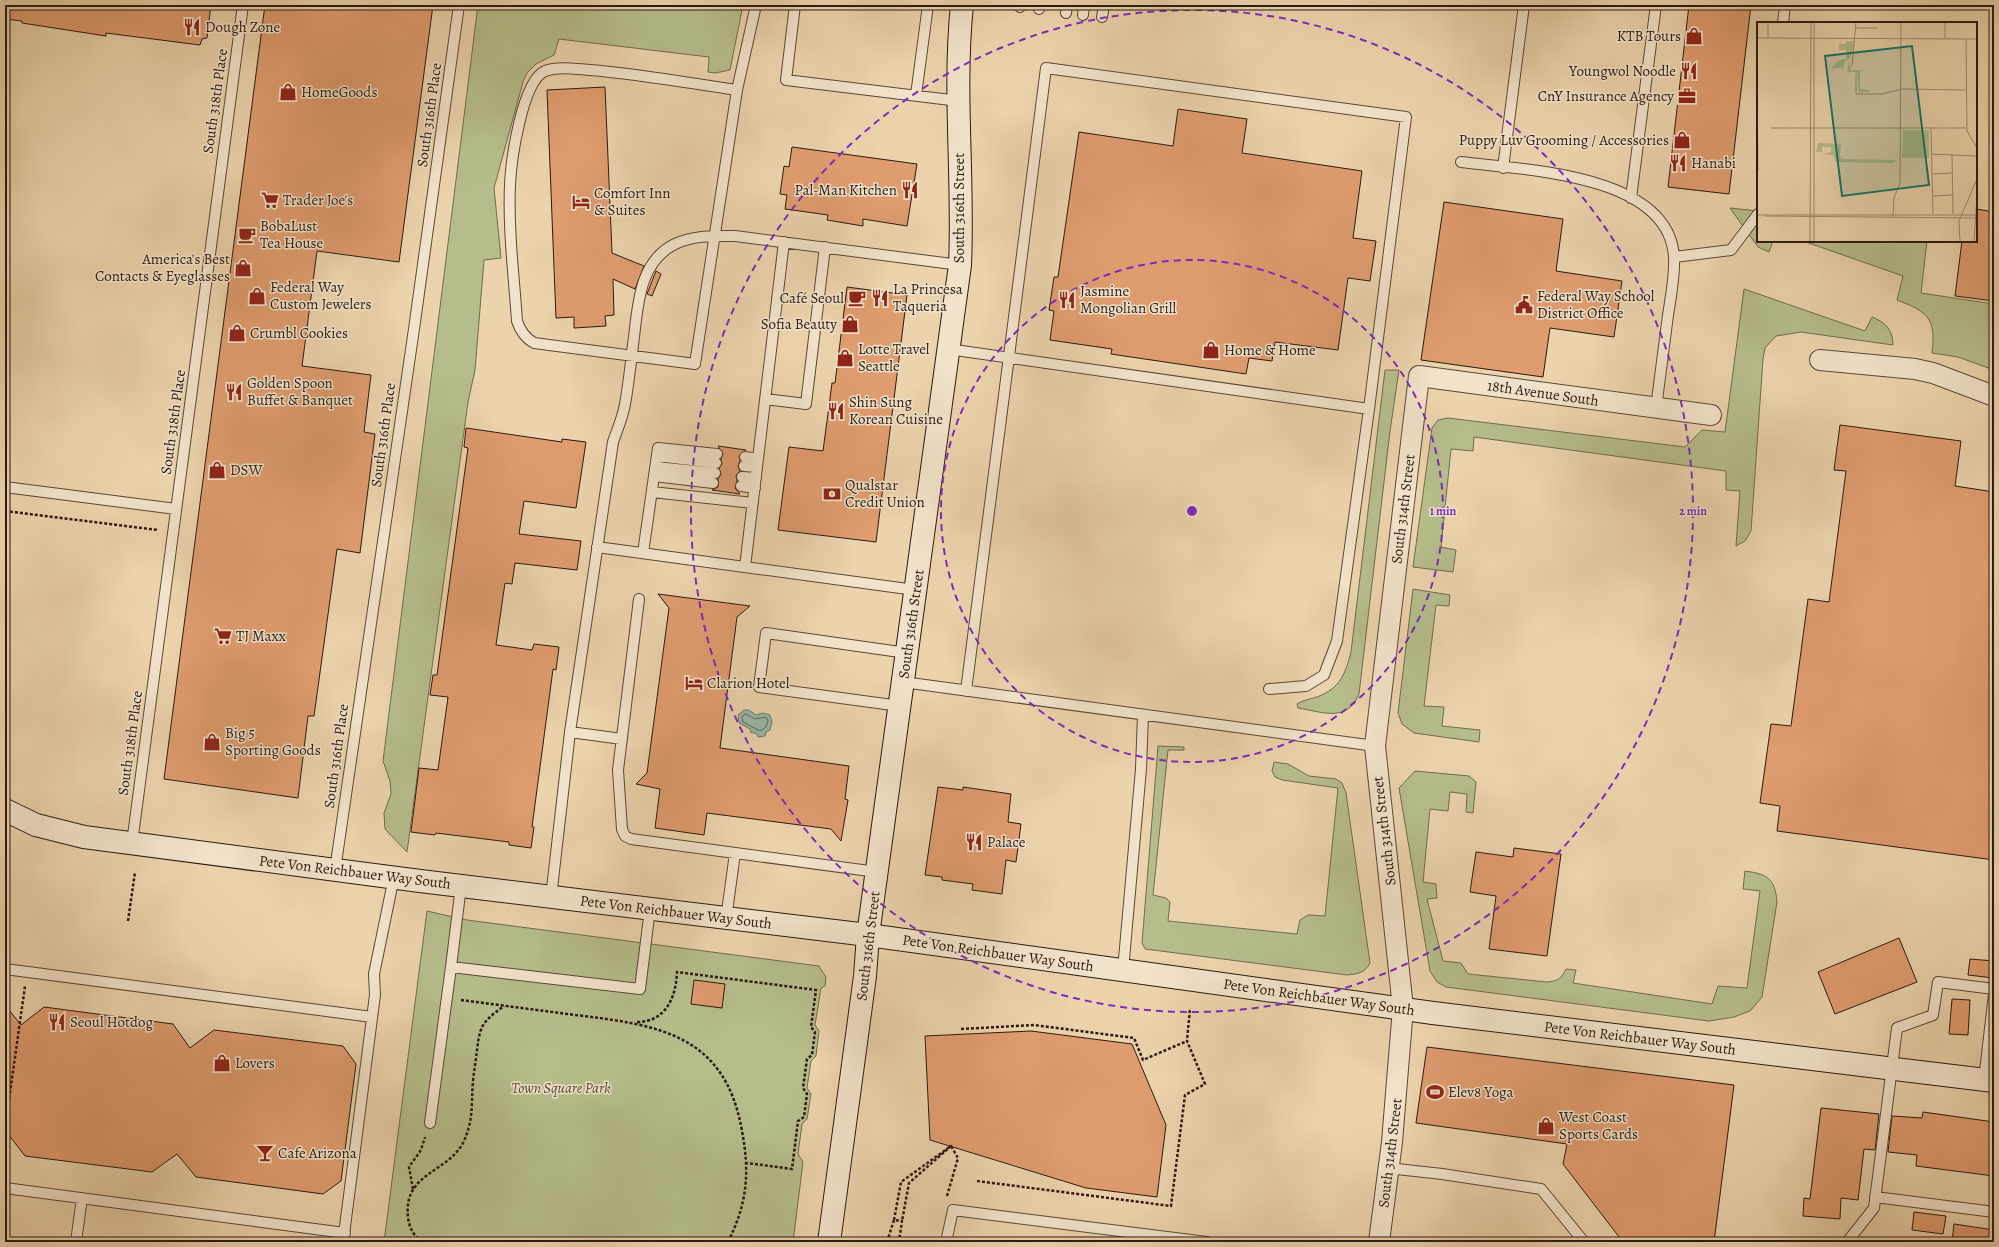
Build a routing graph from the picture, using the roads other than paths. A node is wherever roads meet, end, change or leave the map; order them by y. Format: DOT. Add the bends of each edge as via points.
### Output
graph roads {
  1 [pos="243,5"];
  2 [pos="460,5"];
  3 [pos="756,5"];
  4 [pos="795,5"];
  5 [pos="928,5"];
  6 [pos="962,5"];
  7 [pos="1104,5"];
  8 [pos="1524,5"];
  9 [pos="1656,5"];
  10 [pos="1785,5"];
  11 [pos="1102,17"];
  12 [pos="1783,22"];
  13 [pos="737,90"];
  14 [pos="916,95"];
  15 [pos="959,100"];
  16 [pos="1461,162"];
  17 [pos="1503,168"];
  18 [pos="1630,198"];
  19 [pos="1757,215"];
  20 [pos="714,236"];
  21 [pos="784,242"];
  22 [pos="825,247"];
  23 [pos="1674,257"];
  24 [pos="960,265"];
  25 [pos="948,349"];
  26 [pos="632,357"];
  27 [pos="1010,358"];
  28 [pos="1820,360"];
  29 [pos="1994,396"];
  30 [pos="765,398"];
  31 [pos="1656,408"];
  32 [pos="1369,409"];
  33 [pos="1711,415"];
  34 [pos="1415,420"];
  35 [pos="717,458"];
  36 [pos="744,462"];
  37 [pos="758,463"];
  38 [pos="655,472"];
  39 [pos="714,478"];
  40 [pos="742,481"];
  41 [pos="755,483"];
  42 [pos="5,487"];
  43 [pos="652,492"];
  44 [pos="753,503"];
  45 [pos="176,509"];
  46 [pos="597,547"];
  47 [pos="643,553"];
  48 [pos="745,567"];
  49 [pos="915,590"];
  50 [pos="639,599"];
  51 [pos="907,653"];
  52 [pos="903,682"];
  53 [pos="1269,689"];
  54 [pos="966,691"];
  55 [pos="900,706"];
  56 [pos="1143,715"];
  57 [pos="570,732"];
  58 [pos="622,739"];
  59 [pos="1375,746"];
  60 [pos="5,810"];
  61 [pos="132,843"];
  62 [pos="735,853"];
  63 [pos="335,870"];
  64 [pos="877,872"];
  65 [pos="394,877"];
  66 [pos="461,886"];
  67 [pos="551,897"];
  68 [pos="650,909"];
  69 [pos="726,919"];
  70 [pos="868,935"];
  71 [pos="451,967"];
  72 [pos="5,969"];
  73 [pos="1123,970"];
  74 [pos="1994,989"];
  75 [pos="1994,994"];
  76 [pos="1403,1008"];
  77 [pos="372,1017"];
  78 [pos="1891,1068"];
  79 [pos="1989,1080"];
  80 [pos="430,1123"];
  81 [pos="1388,1168"];
  82 [pos="5,1188"];
  83 [pos="1875,1197"];
  84 [pos="82,1198"];
  85 [pos="1994,1212"];
  86 [pos="344,1237"];
  87 [pos="76,1242"];
  88 [pos="829,1242"];
  89 [pos="946,1242"];
  90 [pos="1207,1242"];
  91 [pos="1379,1242"];
  92 [pos="1584,1242"];
  93 [pos="1847,1242"];
  1 -- 45 [label="lane, South 318th Place"];
  2 -- 63 [label="lane, South 316th Place"];
  3 -- 13 [label="lane"];
  4 -- 14 [label="lane" via="786,80"];
  5 -- 14 [label="lane"];
  6 -- 15 [label="street, South 316th Street"];
  7 -- 11 [label="lane"];
  8 -- 17 [label="lane"];
  9 -- 18 [label="lane"];
  10 -- 12 [label="lane"];
  13 -- 20 [label="lane"];
  13 -- 26 [label="lane" via="613,72 569,69 546,71 534,81 528,93 516,142 510,184 519,327 527,339 534,343"];
  14 -- 15 [label="lane"];
  15 -- 24 [label="street, South 316th Street" via="962,222"];
  16 -- 17 [label="lane"];
  17 -- 18 [label="lane" via="1568,175 1604,184"];
  18 -- 23 [label="lane" via="1652,211 1668,231"];
  19 -- 23 [label="lane" via="1731,250"];
  20 -- 21 [label="lane"];
  20 -- 26 [label="lane" via="698,237 676,244 662,253 649,269 638,301"];
  20 -- 26 [label="lane" via="695,364"];
  21 -- 22 [label="lane"];
  21 -- 30 [label="lane"];
  22 -- 24 [label="lane"];
  22 -- 30 [label="lane" via="806,404"];
  23 -- 31 [label="lane"];
  24 -- 25 [label="street, South 316th Street"];
  25 -- 27 [label="lane"];
  25 -- 49 [label="street, South 316th Street"];
  26 -- 46 [label="lane" via="624,410 613,442"];
  27 -- 32 [label="lane"];
  27 -- 32 [label="lane" via="1046,68 1406,117"];
  27 -- 54 [label="lane"];
  28 -- 29 [label="street" via="1915,369 1933,373"];
  30 -- 37 [label="lane"];
  31 -- 33 [label="street, 18th Avenue South"];
  31 -- 34 [label="street, 18th Avenue South" via="1419,376"];
  32 -- 53 [label="lane" via="1337,641 1331,660 1324,676 1306,686"];
  34 -- 59 [label="street, South 314th Street"];
  35 -- 38 [label="lane" via="658,452"];
  36 -- 37 [label="lane"];
  37 -- 41 [label="lane"];
  38 -- 39 [label="lane"];
  38 -- 43 [label="lane"];
  40 -- 41 [label="lane"];
  41 -- 44 [label="lane"];
  42 -- 45 [label="lane"];
  43 -- 44 [label="lane"];
  43 -- 47 [label="lane"];
  44 -- 48 [label="lane"];
  45 -- 61 [label="lane, South 318th Place"];
  46 -- 47 [label="lane"];
  46 -- 57 [label="lane"];
  47 -- 48 [label="lane"];
  48 -- 49 [label="lane"];
  49 -- 51 [label="street, South 316th Street"];
  50 -- 58 [label="lane"];
  51 -- 52 [label="street, South 316th Street"];
  51 -- 55 [label="lane" via="766,633 759,687"];
  52 -- 54 [label="lane"];
  52 -- 55 [label="street, South 316th Street"];
  54 -- 56 [label="lane"];
  55 -- 64 [label="street, South 316th Street"];
  56 -- 59 [label="lane"];
  56 -- 73 [label="lane"];
  57 -- 58 [label="lane"];
  57 -- 67 [label="lane"];
  58 -- 62 [label="lane" via="618,770 622,829 625,836 631,839"];
  59 -- 76 [label="street, South 314th Street"];
  60 -- 61 [label="street, Pete Von Reichbauer Way South" via="36,825 58,831"];
  61 -- 63 [label="street, Pete Von Reichbauer Way South"];
  62 -- 64 [label="lane"];
  62 -- 69 [label="lane"];
  63 -- 65 [label="street, Pete Von Reichbauer Way South"];
  64 -- 70 [label="street, South 316th Street"];
  65 -- 66 [label="street, Pete Von Reichbauer Way South"];
  65 -- 77 [label="lane" via="374,974"];
  66 -- 67 [label="street, Pete Von Reichbauer Way South"];
  66 -- 71 [label="lane"];
  67 -- 68 [label="street, Pete Von Reichbauer Way South"];
  68 -- 69 [label="street, Pete Von Reichbauer Way South"];
  68 -- 71 [label="lane" via="640,989"];
  69 -- 70 [label="street, Pete Von Reichbauer Way South"];
  70 -- 73 [label="street, Pete Von Reichbauer Way South"];
  70 -- 88 [label="street, South 316th Street" via="864,984"];
  71 -- 80 [label="lane"];
  72 -- 77 [label="lane"];
  73 -- 76 [label="street, Pete Von Reichbauer Way South"];
  74 -- 78 [label="lane" via="1938,982 1933,1015 1897,1028"];
  75 -- 79 [label="lane"];
  76 -- 78 [label="street, Pete Von Reichbauer Way South"];
  76 -- 81 [label="street, South 314th Street"];
  77 -- 86 [label="lane"];
  78 -- 79 [label="street, Pete Von Reichbauer Way South"];
  78 -- 83 [label="lane"];
  81 -- 91 [label="street, South 314th Street"];
  81 -- 92 [label="lane" via="1541,1189"];
  82 -- 84 [label="lane"];
  83 -- 85 [label="lane"];
  83 -- 93 [label="lane" via="1874,1208"];
  84 -- 86 [label="lane"];
  84 -- 87 [label="lane"];
  89 -- 90 [label="lane" via="953,1210"];
}
